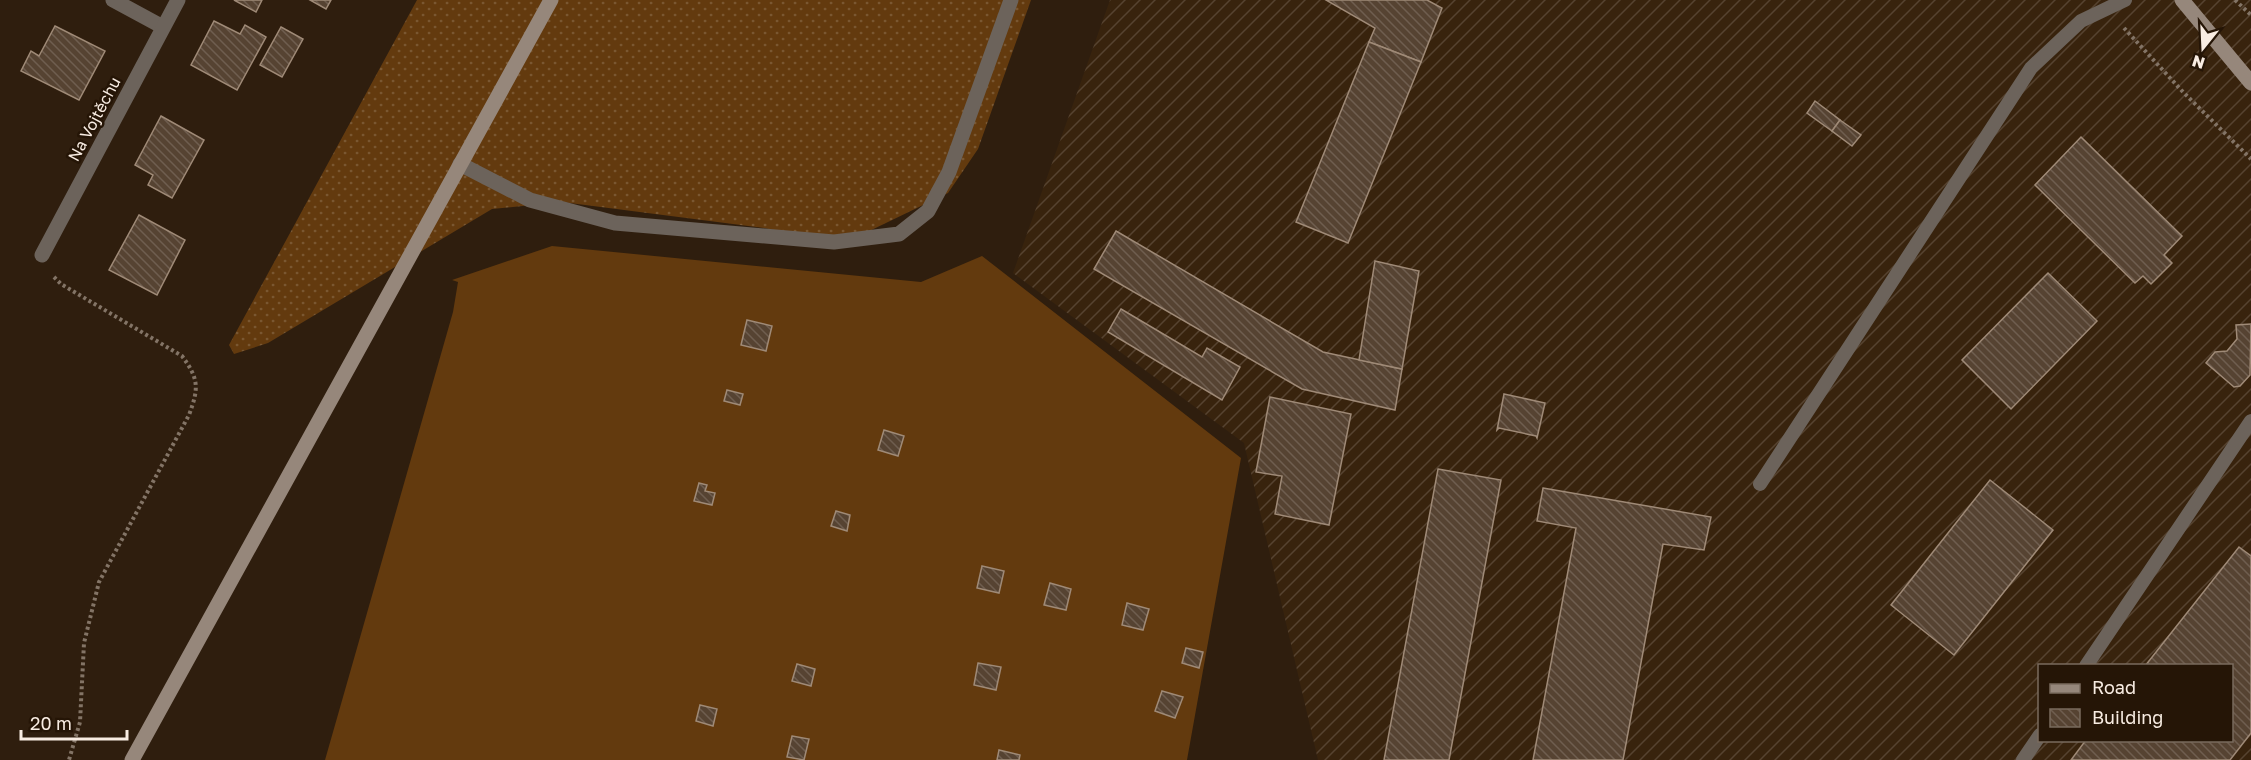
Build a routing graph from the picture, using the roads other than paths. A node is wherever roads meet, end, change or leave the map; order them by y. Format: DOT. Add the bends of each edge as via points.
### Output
graph roads {
  1 [pos="113,0"];
  2 [pos="178,0"];
  3 [pos="551,0"];
  4 [pos="1011,0"];
  5 [pos="2125,0"];
  6 [pos="2182,0"];
  7 [pos="163,27"];
  8 [pos="2251,83"];
  9 [pos="460,164"];
  10 [pos="42,255"];
  11 [pos="2251,421"];
  12 [pos="1760,484"];
  13 [pos="2087,664"];
  14 [pos="2038,738"];
  15 [pos="132,760"];
  16 [pos="2023,760"];
  1 -- 7 [label="street"];
  2 -- 7 [label="street, Na Vojtěchu"];
  3 -- 9 [label="main road"];
  4 -- 9 [label="street" via="949,172 928,211 899,234 834,242 615,223 530,200"];
  5 -- 12 [label="lane" via="2080,21 2031,68"];
  6 -- 8 [label="main road"];
  7 -- 10 [label="street, Na Vojtěchu"];
  9 -- 15 [label="main road"];
  11 -- 13 [label="lane"];
  14 -- 16 [label="lane"];
}
